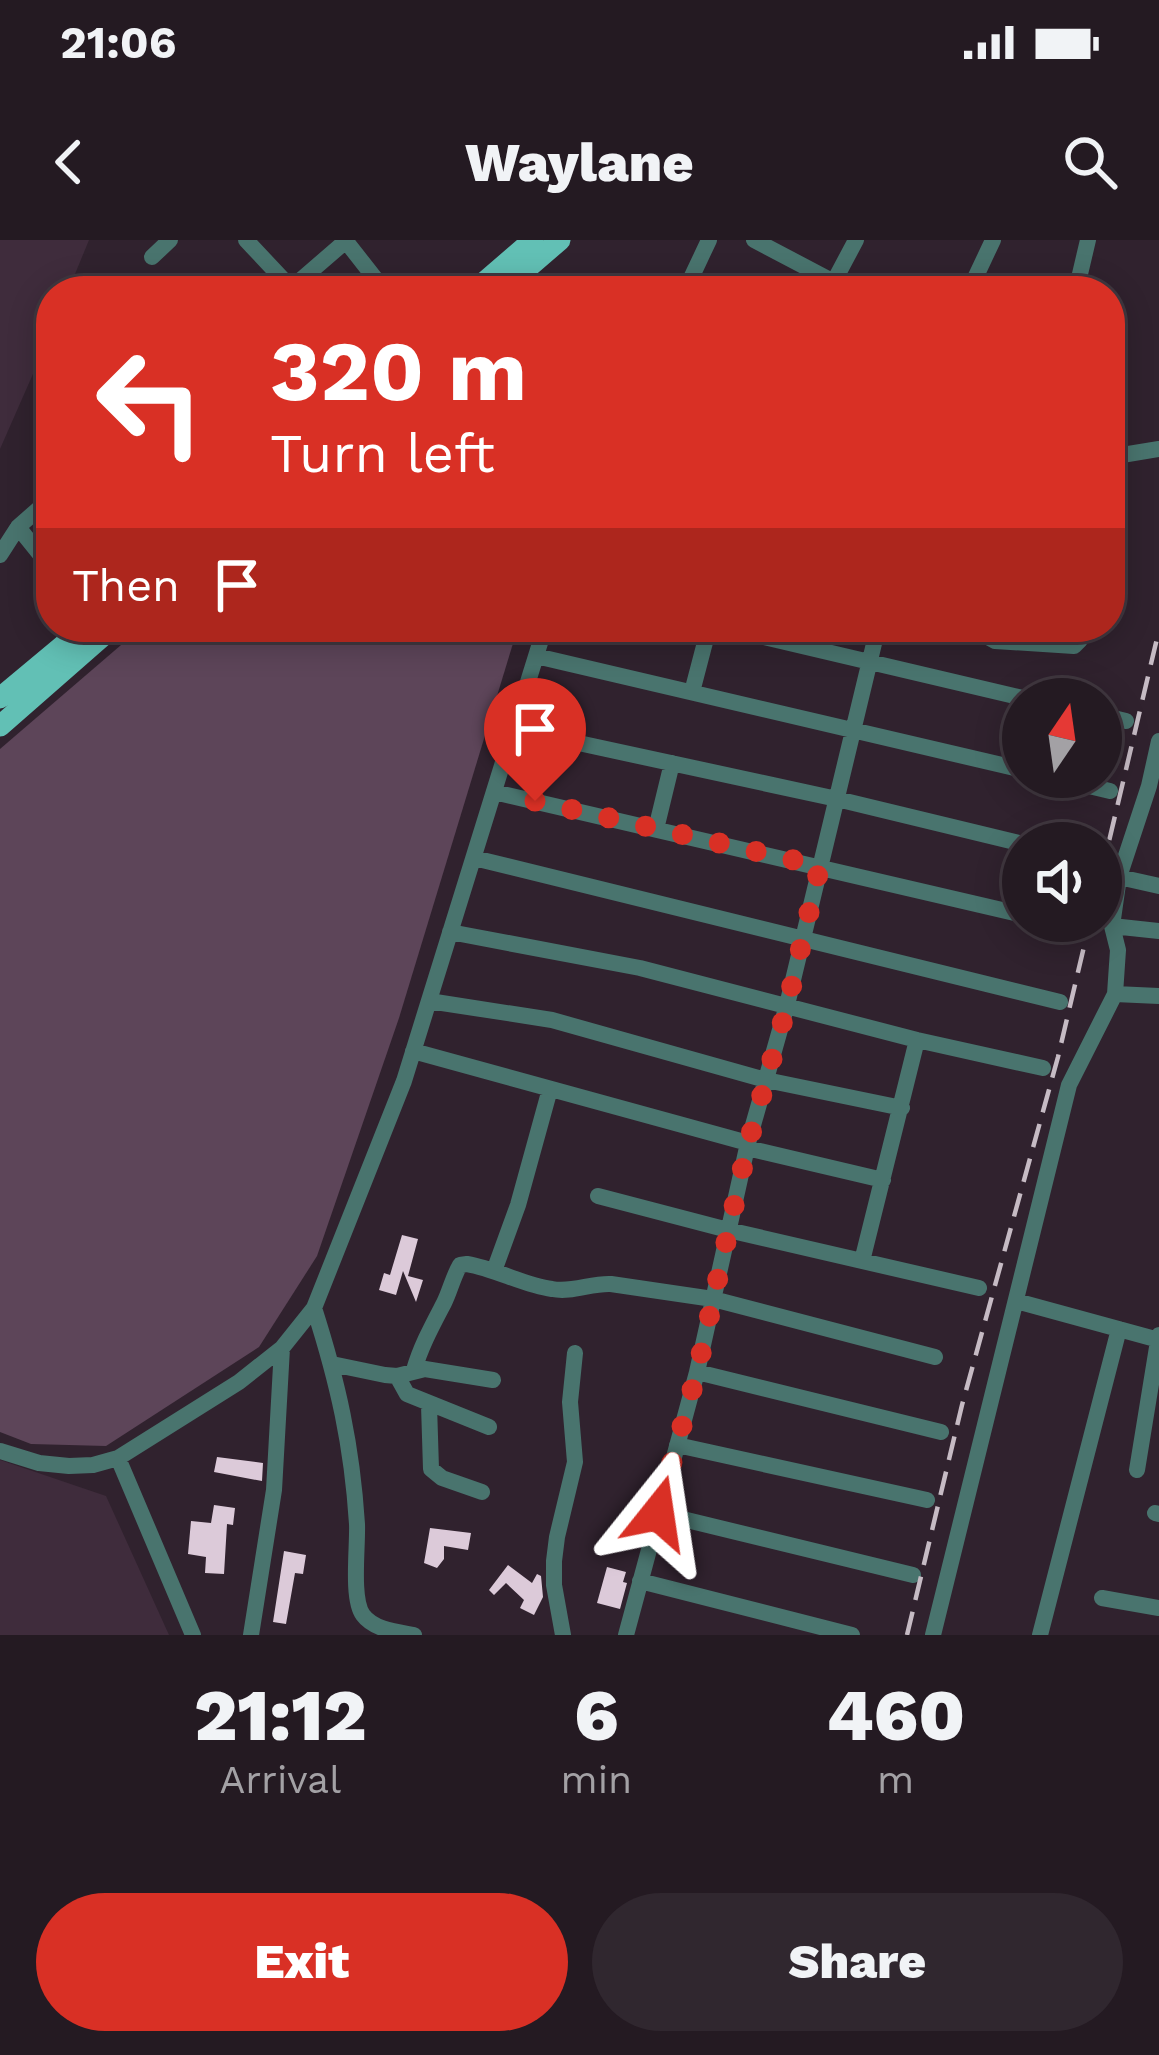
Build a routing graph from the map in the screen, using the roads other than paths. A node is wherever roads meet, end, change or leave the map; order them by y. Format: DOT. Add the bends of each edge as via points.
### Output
graph roads {
  1 [pos="170,240"];
  2 [pos="246,240"];
  3 [pos="346,240"];
  4 [pos="533,240"];
  5 [pos="560,240"];
  6 [pos="709,240"];
  7 [pos="754,240"];
  8 [pos="856,240"];
  9 [pos="993,240"];
  10 [pos="1088,240"];
  11 [pos="152,257"];
  12 [pos="278,276"];
  13 [pos="306,276"];
  14 [pos="374,276"];
  15 [pos="491,276"];
  16 [pos="518,276"];
  17 [pos="692,276"];
  18 [pos="814,276"];
  19 [pos="836,276"];
  20 [pos="976,276"];
  21 [pos="1080,276"];
  22 [pos="1159,449"];
  23 [pos="1125,455"];
  24 [pos="36,511"];
  25 [pos="18,526"];
  26 [pos="36,549"];
  27 [pos="0,555"];
  28 [pos="84,642"];
  29 [pos="540,642"];
  30 [pos="705,642"];
  31 [pos="814,642"];
  32 [pos="875,642"];
  33 [pos="1011,642"];
  34 [pos="1078,642"];
  35 [pos="536,656"];
  36 [pos="871,664"];
  37 [pos="692,692"];
  38 [pos="1002,693"];
  39 [pos="9,700"];
  40 [pos="1122,720"];
  41 [pos="1126,721"];
  42 [pos="0,726"];
  43 [pos="514,729"];
  44 [pos="854,730"];
  45 [pos="1159,740"];
  46 [pos="672,764"];
  47 [pos="1002,765"];
  48 [pos="494,792"];
  49 [pos="837,799"];
  50 [pos="656,829"];
  51 [pos="1002,839"];
  52 [pos="474,858"];
  53 [pos="820,866"];
  54 [pos="1122,868"];
  55 [pos="1122,878"];
  56 [pos="1159,886"];
  57 [pos="1002,910"];
  58 [pos="1122,927"];
  59 [pos="1159,931"];
  60 [pos="451,932"];
  61 [pos="803,939"];
  62 [pos="1116,942"];
  63 [pos="1115,994"];
  64 [pos="1159,996"];
  65 [pos="429,1001"];
  66 [pos="1060,1002"];
  67 [pos="787,1006"];
  68 [pos="917,1040"];
  69 [pos="413,1052"];
  70 [pos="1043,1068"];
  71 [pos="766,1080"];
  72 [pos="550,1089"];
  73 [pos="902,1108"];
  74 [pos="748,1146"];
  75 [pos="883,1180"];
  76 [pos="598,1196"];
  77 [pos="728,1230"];
  78 [pos="862,1261"];
  79 [pos="494,1271"];
  80 [pos="979,1288"];
  81 [pos="712,1299"];
  82 [pos="1016,1301"];
  83 [pos="314,1308"];
  84 [pos="1119,1329"];
  85 [pos="1159,1338"];
  86 [pos="282,1348"];
  87 [pos="575,1353"];
  88 [pos="935,1357"];
  89 [pos="332,1364"];
  90 [pos="697,1372"];
  91 [pos="405,1373"];
  92 [pos="493,1380"];
  93 [pos="430,1405"];
  94 [pos="489,1427"];
  95 [pos="941,1432"];
  96 [pos="676,1444"];
  97 [pos="0,1450"];
  98 [pos="118,1458"];
  99 [pos="1137,1470"];
  100 [pos="482,1492"];
  101 [pos="927,1500"];
  102 [pos="658,1513"];
  103 [pos="913,1575"];
  104 [pos="640,1581"];
  105 [pos="1102,1598"];
  106 [pos="1159,1608"];
  107 [pos="193,1635"];
  108 [pos="251,1635"];
  109 [pos="414,1635"];
  110 [pos="563,1635"];
  111 [pos="626,1635"];
  112 [pos="852,1635"];
  113 [pos="933,1635"];
  114 [pos="1040,1635"];
  1 -- 11 [label="street"];
  2 -- 12 [label="street"];
  3 -- 13 [label="street"];
  3 -- 14 [label="street"];
  4 -- 15 [label="main road"];
  5 -- 16 [label="main road"];
  6 -- 17 [label="street"];
  7 -- 18 [label="street"];
  8 -- 19 [label="street"];
  9 -- 20 [label="street"];
  10 -- 21 [label="street"];
  22 -- 23 [label="street"];
  24 -- 25 [label="street"];
  25 -- 26 [label="street"];
  25 -- 27 [label="street"];
  28 -- 39 [label="main road"];
  29 -- 35 [label="street"];
  30 -- 37 [label="street"];
  31 -- 36 [label="street"];
  32 -- 36 [label="street"];
  33 -- 34 [label="street"];
  35 -- 37 [label="street"];
  35 -- 43 [label="street"];
  36 -- 38 [label="street"];
  36 -- 44 [label="street"];
  37 -- 44 [label="street"];
  39 -- 42 [label="main road"];
  40 -- 41 [label="street"];
  43 -- 46 [label="street"];
  43 -- 48 [label="street"];
  44 -- 47 [label="street"];
  44 -- 49 [label="street"];
  45 -- 54 [label="street"];
  46 -- 49 [label="street"];
  46 -- 50 [label="street"];
  48 -- 50 [label="street"];
  48 -- 52 [label="street"];
  49 -- 51 [label="street"];
  49 -- 53 [label="street"];
  50 -- 53 [label="street"];
  52 -- 60 [label="street"];
  52 -- 61 [label="street"];
  53 -- 57 [label="street"];
  53 -- 61 [label="street"];
  55 -- 56 [label="street"];
  58 -- 59 [label="street"];
  60 -- 65 [label="street"];
  60 -- 67 [label="street"];
  61 -- 66 [label="street"];
  61 -- 67 [label="street"];
  62 -- 63 [label="street"];
  63 -- 64 [label="street"];
  63 -- 82 [label="street" via="1069,1085"];
  65 -- 69 [label="street"];
  65 -- 71 [label="street" via="552,1020"];
  67 -- 68 [label="street"];
  67 -- 71 [label="street"];
  68 -- 70 [label="street"];
  68 -- 73 [label="street"];
  69 -- 72 [label="street"];
  69 -- 83 [label="street"];
  71 -- 73 [label="street"];
  71 -- 74 [label="street"];
  72 -- 74 [label="street"];
  72 -- 79 [label="street"];
  73 -- 75 [label="street"];
  74 -- 75 [label="street"];
  74 -- 77 [label="street"];
  75 -- 78 [label="street"];
  76 -- 77 [label="street"];
  77 -- 78 [label="street"];
  77 -- 81 [label="street"];
  78 -- 80 [label="street"];
  79 -- 81 [label="street" via="553,1289 598,1283"];
  79 -- 91 [label="street" via="460,1265"];
  81 -- 88 [label="street"];
  81 -- 90 [label="street"];
  82 -- 84 [label="street"];
  82 -- 113 [label="street"];
  83 -- 86 [label="street"];
  83 -- 89 [label="street"];
  84 -- 85 [label="street"];
  84 -- 114 [label="street"];
  85 -- 99 [label="street"];
  86 -- 98 [label="street"];
  86 -- 108 [label="street" via="274,1490"];
  87 -- 110 [label="street" via="575,1462 554,1561"];
  89 -- 91 [label="street"];
  89 -- 109 [label="street" via="351,1450 358,1605 372,1623"];
  90 -- 95 [label="street"];
  90 -- 96 [label="street"];
  91 -- 92 [label="street"];
  91 -- 93 [label="street" via="407,1394"];
  93 -- 94 [label="street"];
  93 -- 100 [label="street" via="431,1469"];
  96 -- 101 [label="street"];
  96 -- 102 [label="street"];
  97 -- 98 [label="street" via="69,1466"];
  98 -- 107 [label="street"];
  102 -- 103 [label="street"];
  102 -- 104 [label="street"];
  104 -- 111 [label="street"];
  104 -- 112 [label="street"];
  105 -- 106 [label="street"];
}
